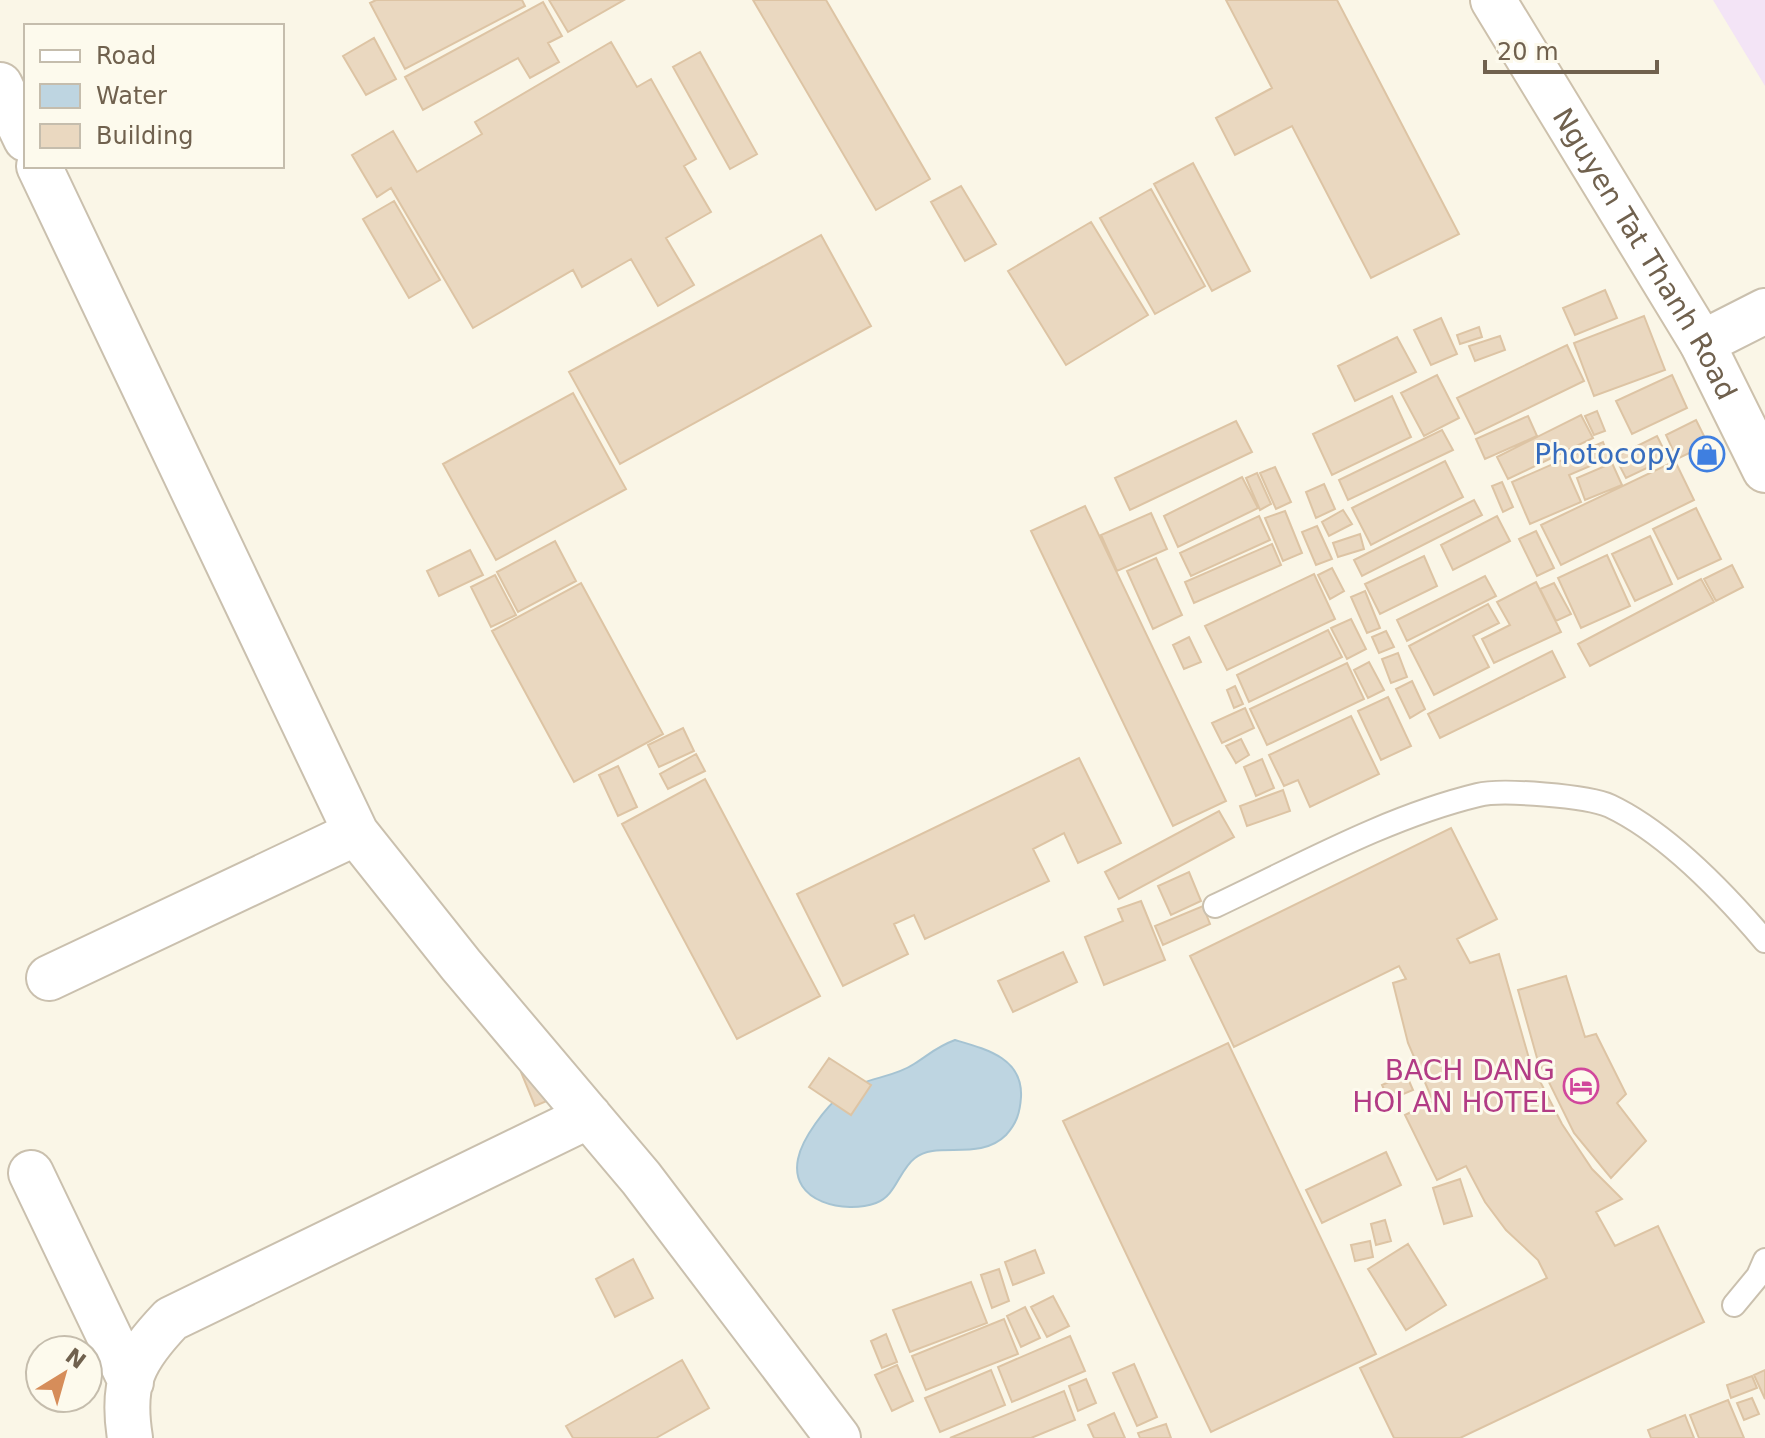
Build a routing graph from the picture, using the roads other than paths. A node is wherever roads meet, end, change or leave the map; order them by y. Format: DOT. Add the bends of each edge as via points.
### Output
graph roads {
  1 [pos="1493,0"];
  2 [pos="0,85"];
  3 [pos="24,135"];
  4 [pos="40,168"];
  5 [pos="1765,311"];
  6 [pos="1702,343"];
  7 [pos="1765,470"];
  8 [pos="356,833"];
  9 [pos="1215,906"];
  10 [pos="1765,941"];
  11 [pos="49,978"];
  12 [pos="589,1116"];
  13 [pos="31,1173"];
  14 [pos="1765,1260"];
  15 [pos="1734,1305"];
  16 [pos="131,1382"];
  17 [pos="130,1438"];
  18 [pos="838,1438"];
  1 -- 6 [label="street, Nguyen Tat Thanh Road"];
  2 -- 3 [label="street"];
  4 -- 8 [label="street"];
  5 -- 6 [label="street"];
  6 -- 7 [label="street, Nguyen Tat Thanh Road"];
  8 -- 11 [label="street"];
  8 -- 12 [label="street"];
  9 -- 10 [label="lane" via="1382,829 1480,794 1554,795 1608,805 1645,827 1709,881"];
  12 -- 16 [label="street" via="171,1319 142,1349"];
  12 -- 18 [label="street"];
  13 -- 16 [label="street"];
  14 -- 15 [label="lane"];
  16 -- 17 [label="street" via="124,1401"];
}
